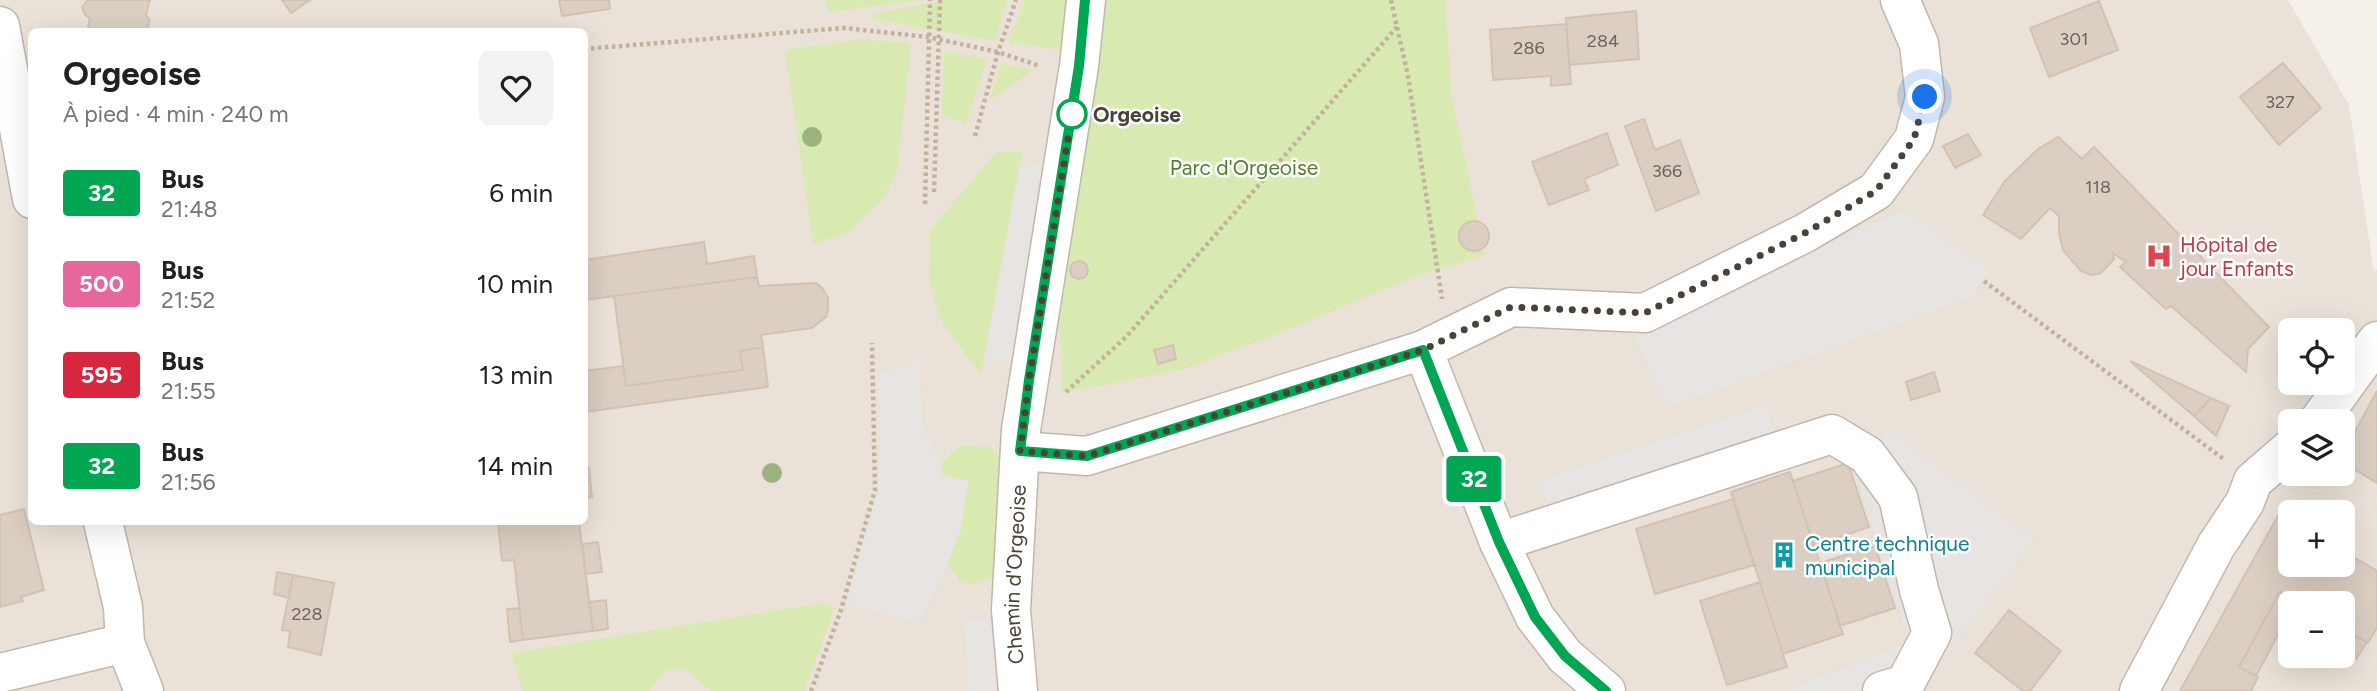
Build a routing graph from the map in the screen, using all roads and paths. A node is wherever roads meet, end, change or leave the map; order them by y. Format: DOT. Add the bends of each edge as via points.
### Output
graph roads {
  1 [pos="930,0"];
  2 [pos="940,0"];
  3 [pos="1016,0"];
  4 [pos="1086,0"];
  5 [pos="1391,0"];
  6 [pos="1900,0"];
  7 [pos="0,26"];
  8 [pos="1397,27"];
  9 [pos="928,37"];
  10 [pos="588,49"];
  11 [pos="998,52"];
  12 [pos="1050,69"];
  13 [pos="975,136"];
  14 [pos="28,177"];
  15 [pos="934,192"];
  16 [pos="925,204"];
  17 [pos="1984,281"];
  18 [pos="1459,332"];
  19 [pos="2377,341"];
  20 [pos="872,342"];
  21 [pos="1423,350"];
  22 [pos="1057,400"];
  23 [pos="2327,409"];
  24 [pos="1020,451"];
  25 [pos="2278,459"];
  26 [pos="2253,481"];
  27 [pos="104,525"];
  28 [pos="1499,542"];
  29 [pos="125,643"];
  30 [pos="0,673"];
  31 [pos="144,691"];
  32 [pos="811,691"];
  33 [pos="1018,691"];
  34 [pos="1606,691"];
  35 [pos="1882,691"];
  36 [pos="2139,691"];
  1 -- 9 [label="path"];
  2 -- 15 [label="path"];
  3 -- 11 [label="path"];
  4 -- 24 [label="street, Chemin d'Orgeoise"];
  5 -- 8 [label="path"];
  6 -- 18 [label="street" via="1919,44 1925,97 1914,139 1876,191 1805,233 1645,313 1511,307"];
  7 -- 14 [label="street"];
  8 -- 18 [label="path" via="1441,296"];
  8 -- 22 [label="path" via="1126,337"];
  9 -- 10 [label="path" via="844,28"];
  9 -- 11 [label="path"];
  9 -- 16 [label="path"];
  11 -- 12 [label="path"];
  11 -- 13 [label="path"];
  17 -- 26 [label="path"];
  18 -- 21 [label="street"];
  19 -- 23 [label="street"];
  20 -- 32 [label="path" via="874,490 841,610"];
  21 -- 24 [label="street" via="1087,456"];
  21 -- 28 [label="street"];
  24 -- 33 [label="street, Chemin d'Orgeoise" via="1011,610"];
  25 -- 26 [label="street"];
  26 -- 36 [label="street"];
  27 -- 29 [label="street" via="123,607"];
  28 -- 34 [label="street" via="1535,617 1565,656"];
  28 -- 35 [label="street" via="1832,434 1867,455 1898,497 1932,633 1905,684"];
  29 -- 30 [label="street"];
  29 -- 31 [label="street"];
}
